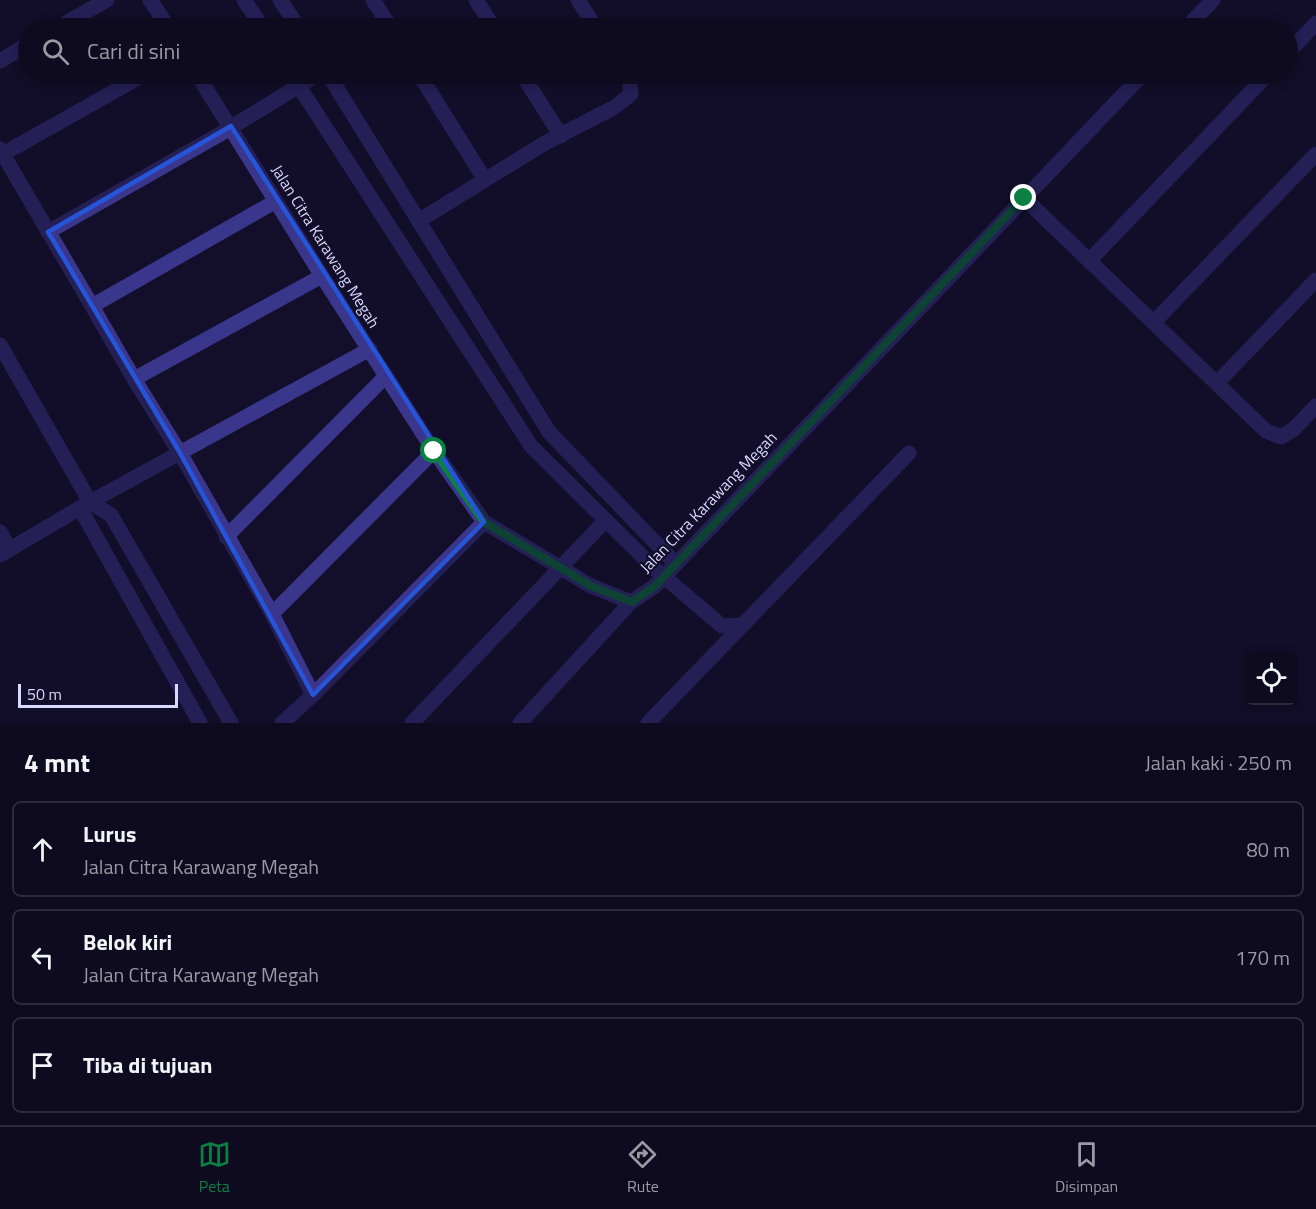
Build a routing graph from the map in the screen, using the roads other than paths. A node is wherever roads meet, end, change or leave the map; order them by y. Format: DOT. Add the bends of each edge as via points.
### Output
graph roads {
  1 [pos="107,0"];
  2 [pos="150,0"];
  3 [pos="244,0"];
  4 [pos="280,0"];
  5 [pos="373,0"];
  6 [pos="476,0"];
  7 [pos="578,0"];
  8 [pos="1214,0"];
  9 [pos="75,18"];
  10 [pos="162,18"];
  11 [pos="256,18"];
  12 [pos="292,18"];
  13 [pos="385,18"];
  14 [pos="488,18"];
  15 [pos="590,18"];
  16 [pos="1196,18"];
  17 [pos="1316,23"];
  18 [pos="1298,42"];
  19 [pos="18,50"];
  20 [pos="0,61"];
  21 [pos="127,84"];
  22 [pos="204,84"];
  23 [pos="288,84"];
  24 [pos="298,84"];
  25 [pos="334,84"];
  26 [pos="425,84"];
  27 [pos="528,84"];
  28 [pos="630,84"];
  29 [pos="1133,84"];
  30 [pos="1258,84"];
  31 [pos="231,126"];
  32 [pos="561,136"];
  33 [pos="2,152"];
  34 [pos="1316,154"];
  35 [pos="485,180"];
  36 [pos="1024,198"];
  37 [pos="276,201"];
  38 [pos="420,220"];
  39 [pos="48,232"];
  40 [pos="1089,261"];
  41 [pos="322,276"];
  42 [pos="1316,280"];
  43 [pos="92,306"];
  44 [pos="1154,322"];
  45 [pos="0,345"];
  46 [pos="370,349"];
  47 [pos="386,376"];
  48 [pos="134,379"];
  49 [pos="1217,383"];
  50 [pos="1316,406"];
  51 [pos="434,451"];
  52 [pos="180,453"];
  53 [pos="909,453"];
  54 [pos="85,505"];
  55 [pos="606,520"];
  56 [pos="484,522"];
  57 [pos="0,532"];
  58 [pos="226,537"];
  59 [pos="5,552"];
  60 [pos="675,563"];
  61 [pos="559,567"];
  62 [pos="663,577"];
  63 [pos="632,602"];
  64 [pos="272,614"];
  65 [pos="743,625"];
  66 [pos="313,695"];
  67 [pos="200,723"];
  68 [pos="231,723"];
  69 [pos="282,723"];
  70 [pos="412,723"];
  71 [pos="520,723"];
  72 [pos="648,723"];
  1 -- 9 [label="street"];
  2 -- 10 [label="street"];
  3 -- 11 [label="street"];
  4 -- 12 [label="street"];
  5 -- 13 [label="street"];
  6 -- 14 [label="street"];
  7 -- 15 [label="street"];
  8 -- 16 [label="street"];
  17 -- 18 [label="street"];
  19 -- 20 [label="street"];
  21 -- 33 [label="street"];
  22 -- 31 [label="street, Jalan Citra Karawang Megah"];
  23 -- 31 [label="street"];
  24 -- 55 [label="street" via="531,446"];
  25 -- 38 [label="street"];
  26 -- 35 [label="street"];
  27 -- 32 [label="street"];
  28 -- 32 [label="street" via="631,94"];
  29 -- 36 [label="street, Jalan Citra Karawang Megah"];
  30 -- 40 [label="street"];
  31 -- 37 [label="street, Jalan Citra Karawang Megah"];
  31 -- 39 [label="street"];
  32 -- 35 [label="street"];
  33 -- 39 [label="street"];
  34 -- 44 [label="street"];
  35 -- 38 [label="street"];
  36 -- 40 [label="street"];
  36 -- 60 [label="street, Jalan Citra Karawang Megah"];
  37 -- 41 [label="street, Jalan Citra Karawang Megah"];
  37 -- 43 [label="street"];
  38 -- 60 [label="street" via="549,432"];
  39 -- 43 [label="street"];
  40 -- 44 [label="street"];
  41 -- 46 [label="street, Jalan Citra Karawang Megah"];
  41 -- 48 [label="street"];
  42 -- 49 [label="street"];
  43 -- 48 [label="street"];
  44 -- 49 [label="street"];
  45 -- 54 [label="street"];
  46 -- 47 [label="street, Jalan Citra Karawang Megah"];
  46 -- 52 [label="street"];
  47 -- 51 [label="street, Jalan Citra Karawang Megah"];
  47 -- 58 [label="street"];
  48 -- 52 [label="street"];
  49 -- 50 [label="street" via="1266,431 1281,437"];
  51 -- 56 [label="street, Jalan Citra Karawang Megah"];
  51 -- 64 [label="street"];
  52 -- 54 [label="street"];
  52 -- 58 [label="street"];
  53 -- 65 [label="street"];
  54 -- 59 [label="street"];
  54 -- 67 [label="street"];
  54 -- 68 [label="street" via="111,515"];
  55 -- 61 [label="street"];
  55 -- 62 [label="street"];
  56 -- 61 [label="street, Jalan Citra Karawang Megah"];
  56 -- 66 [label="street"];
  57 -- 59 [label="street"];
  58 -- 64 [label="street"];
  60 -- 62 [label="street, Jalan Citra Karawang Megah"];
  61 -- 63 [label="street, Jalan Citra Karawang Megah" via="591,586"];
  61 -- 70 [label="street"];
  62 -- 63 [label="street, Jalan Citra Karawang Megah"];
  62 -- 65 [label="street" via="722,626"];
  63 -- 71 [label="street"];
  64 -- 66 [label="street"];
  65 -- 72 [label="street"];
  66 -- 69 [label="street"];
}
